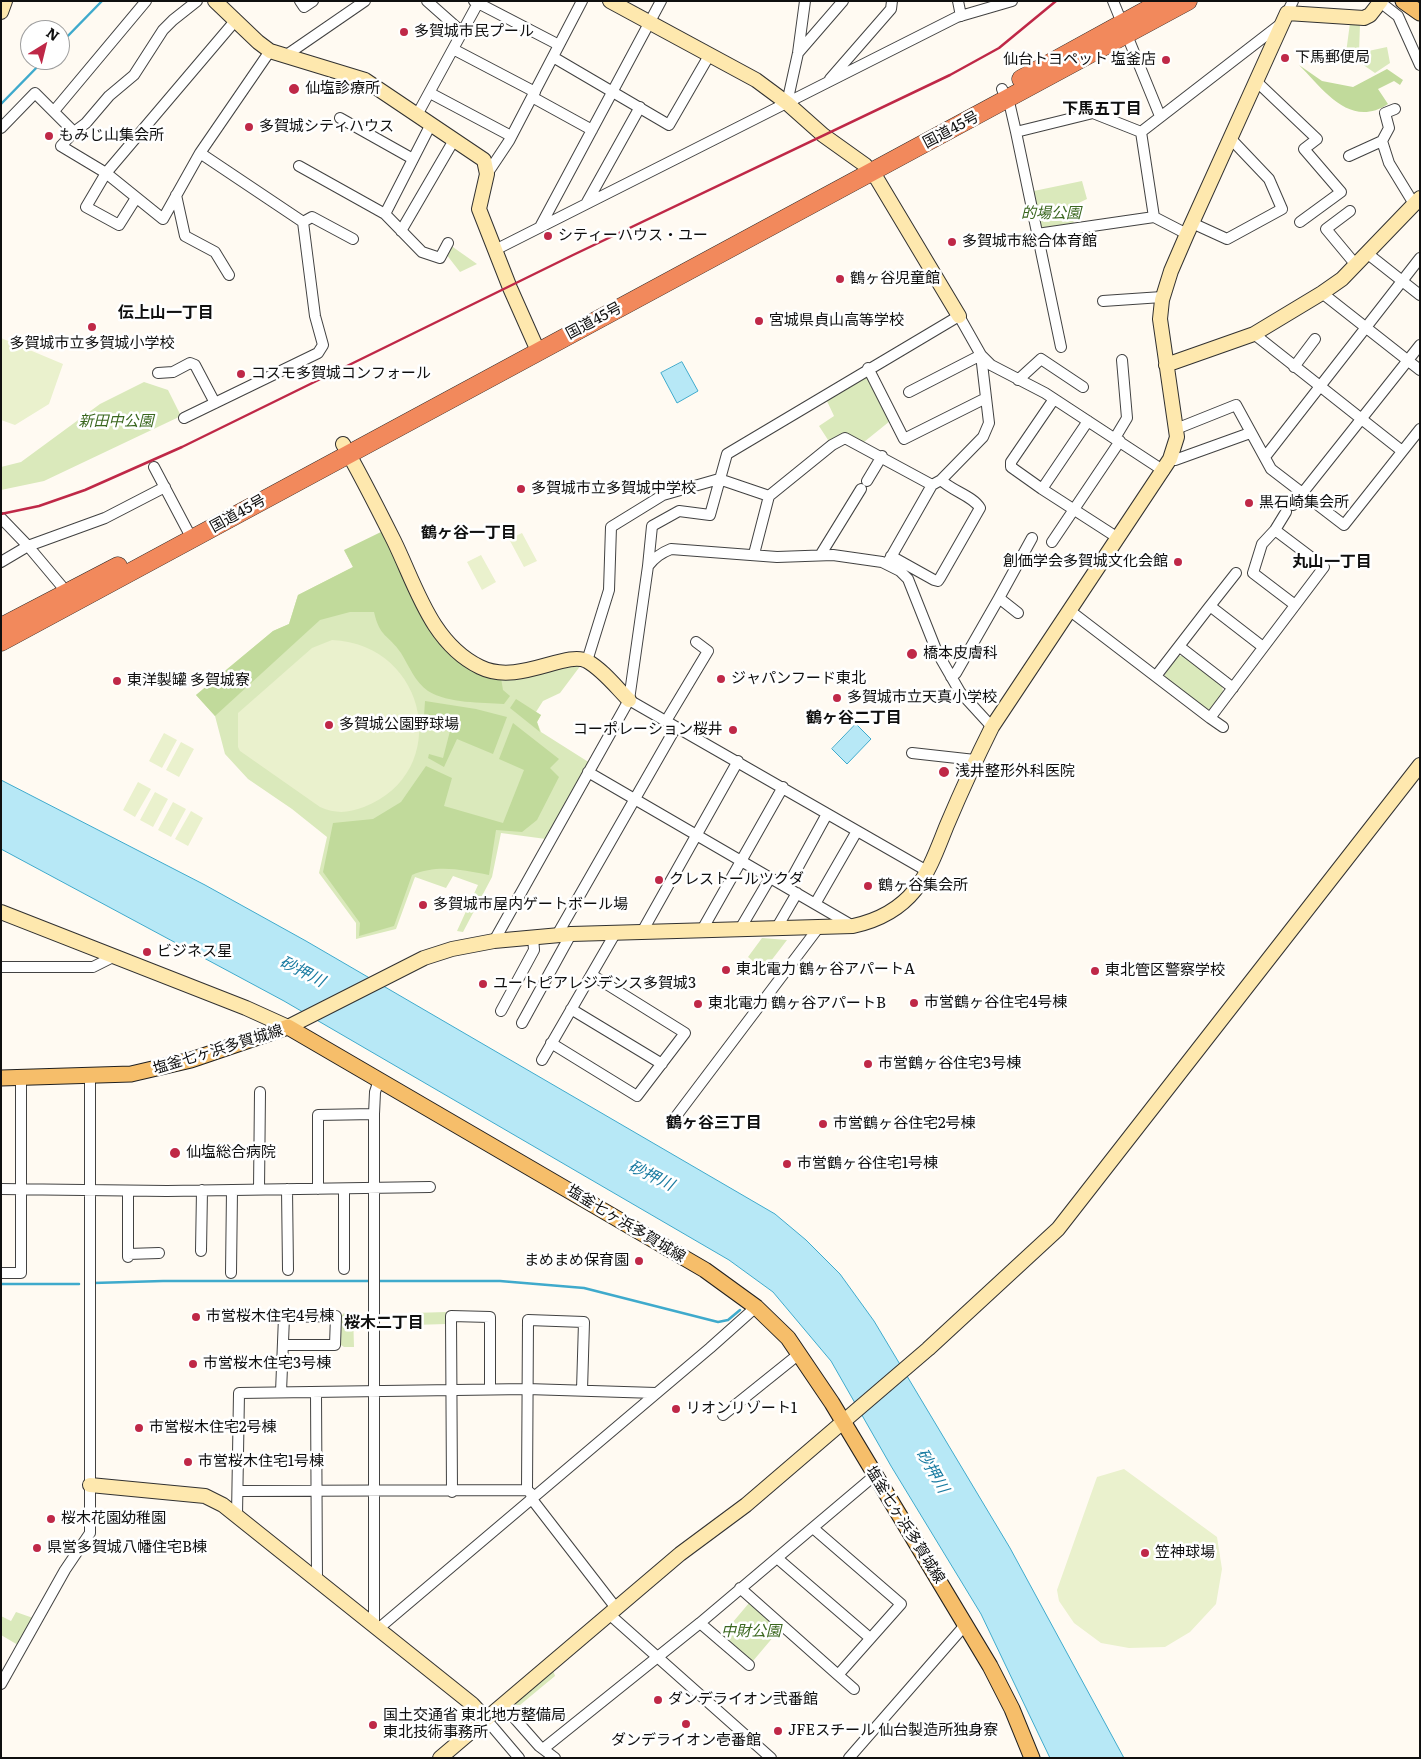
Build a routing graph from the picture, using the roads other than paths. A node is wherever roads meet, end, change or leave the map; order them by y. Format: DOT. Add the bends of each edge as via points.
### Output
graph roads {
  1 [pos="5,1"];
  2 [pos="146,1"];
  3 [pos="197,1"];
  4 [pos="215,1"];
  5 [pos="300,1"];
  6 [pos="313,1"];
  7 [pos="365,1"];
  8 [pos="427,1"];
  9 [pos="582,1"];
  10 [pos="610,1"];
  11 [pos="661,1"];
  12 [pos="805,1"];
  13 [pos="843,1"];
  14 [pos="892,1"];
  15 [pos="958,1"];
  16 [pos="1012,1"];
  17 [pos="1113,1"];
  18 [pos="1163,1"];
  19 [pos="1187,1"];
  20 [pos="476,2"];
  21 [pos="1380,2"];
  22 [pos="1,12"];
  23 [pos="1287,12"];
  24 [pos="961,16"];
  25 [pos="235,21"];
  26 [pos="649,23"];
  27 [pos="1125,29"];
  28 [pos="462,32"];
  29 [pos="559,45"];
  30 [pos="453,49"];
  31 [pos="270,51"];
  32 [pos="798,53"];
  33 [pos="710,54"];
  34 [pos="285,56"];
  35 [pos="553,56"];
  36 [pos="1420,65"];
  37 [pos="1256,81"];
  38 [pos="826,84"];
  39 [pos="613,91"];
  40 [pos="430,93"];
  41 [pos="1005,94"];
  42 [pos="533,95"];
  43 [pos="787,103"];
  44 [pos="640,107"];
  45 [pos="1395,109"];
  46 [pos="54,111"];
  47 [pos="418,115"];
  48 [pos="1160,116"];
  49 [pos="340,118"];
  50 [pos="431,124"];
  51 [pos="1,128"];
  52 [pos="592,130"];
  53 [pos="74,132"];
  54 [pos="1016,132"];
  55 [pos="1141,132"];
  56 [pos="511,136"];
  57 [pos="1230,138"];
  58 [pos="454,140"];
  59 [pos="1382,141"];
  60 [pos="200,153"];
  61 [pos="1349,156"];
  62 [pos="413,158"];
  63 [pos="299,166"];
  64 [pos="869,169"];
  65 [pos="106,173"];
  66 [pos="487,174"];
  67 [pos="176,195"];
  68 [pos="136,198"];
  69 [pos="1417,201"];
  70 [pos="586,204"];
  71 [pos="1350,211"];
  72 [pos="385,214"];
  73 [pos="1154,217"];
  74 [pos="303,222"];
  75 [pos="1300,222"];
  76 [pos="540,227"];
  77 [pos="1189,228"];
  78 [pos="402,232"];
  79 [pos="1037,234"];
  80 [pos="353,239"];
  81 [pos="448,243"];
  82 [pos="495,250"];
  83 [pos="1368,254"];
  84 [pos="1420,258"];
  85 [pos="1356,265"];
  86 [pos="229,274"];
  87 [pos="1402,280"];
  88 [pos="1322,293"];
  89 [pos="1420,295"];
  90 [pos="1162,298"];
  91 [pos="1103,301"];
  92 [pos="958,316"];
  93 [pos="1365,328"];
  94 [pos="1254,334"];
  95 [pos="1315,339"];
  96 [pos="1420,345"];
  97 [pos="536,346"];
  98 [pos="1061,347"];
  99 [pos="981,355"];
  100 [pos="1122,360"];
  101 [pos="1408,360"];
  102 [pos="1166,366"];
  103 [pos="1294,366"];
  104 [pos="868,368"];
  105 [pos="1420,370"];
  106 [pos="158,373"];
  107 [pos="1018,380"];
  108 [pos="1082,387"];
  109 [pos="1319,387"];
  110 [pos="908,392"];
  111 [pos="986,398"];
  112 [pos="1054,400"];
  113 [pos="215,403"];
  114 [pos="184,418"];
  115 [pos="1361,419"];
  116 [pos="1088,421"];
  117 [pos="1176,429"];
  118 [pos="1420,429"];
  119 [pos="1250,433"];
  120 [pos="1117,439"];
  121 [pos="346,448"];
  122 [pos="1402,451"];
  123 [pos="882,456"];
  124 [pos="1265,457"];
  125 [pos="1167,465"];
  126 [pos="154,467"];
  127 [pos="719,479"];
  128 [pos="936,482"];
  129 [pos="165,487"];
  130 [pos="1042,488"];
  131 [pos="1302,492"];
  132 [pos="769,496"];
  133 [pos="1075,510"];
  134 [pos="1,518"];
  135 [pos="1275,530"];
  136 [pos="190,534"];
  137 [pos="1032,538"];
  138 [pos="1118,538"];
  139 [pos="1052,542"];
  140 [pos="28,546"];
  141 [pos="754,554"];
  142 [pos="821,554"];
  143 [pos="889,560"];
  144 [pos="1,562"];
  145 [pos="648,566"];
  146 [pos="1236,573"];
  147 [pos="72,598"];
  148 [pos="1000,598"];
  149 [pos="1295,605"];
  150 [pos="1210,606"];
  151 [pos="1069,610"];
  152 [pos="1018,613"];
  153 [pos="1,628"];
  154 [pos="1,642"];
  155 [pos="696,642"];
  156 [pos="1180,647"];
  157 [pos="1263,647"];
  158 [pos="587,661"];
  159 [pos="1156,676"];
  160 [pos="951,677"];
  161 [pos="1233,688"];
  162 [pos="629,700"];
  163 [pos="1210,718"];
  164 [pos="666,721"];
  165 [pos="676,727"];
  166 [pos="992,727"];
  167 [pos="1223,727"];
  168 [pos="912,753"];
  169 [pos="975,760"];
  170 [pos="738,761"];
  171 [pos="1420,765"];
  172 [pos="588,772"];
  173 [pos="784,788"];
  174 [pos="634,800"];
  175 [pos="827,814"];
  176 [pos="856,831"];
  177 [pos="696,834"];
  178 [pos="742,861"];
  179 [pos="927,871"];
  180 [pos="770,878"];
  181 [pos="787,887"];
  182 [pos="797,893"];
  183 [pos="815,904"];
  184 [pos="1,912"];
  185 [pos="852,926"];
  186 [pos="819,927"];
  187 [pos="776,928"];
  188 [pos="740,929"];
  189 [pos="702,930"];
  190 [pos="616,932"];
  191 [pos="642,932"];
  192 [pos="564,934"];
  193 [pos="533,937"];
  194 [pos="494,940"];
  195 [pos="115,956"];
  196 [pos="1,967"];
  197 [pos="592,975"];
  198 [pos="571,1009"];
  199 [pos="501,1011"];
  200 [pos="522,1023"];
  201 [pos="288,1027"];
  202 [pos="551,1043"];
  203 [pos="542,1060"];
  204 [pos="662,1064"];
  205 [pos="90,1077"];
  206 [pos="1,1078"];
  207 [pos="20,1078"];
  208 [pos="379,1080"];
  209 [pos="260,1092"];
  210 [pos="374,1114"];
  211 [pos="671,1123"];
  212 [pos="430,1187"];
  213 [pos="1,1189"];
  214 [pos="21,1189"];
  215 [pos="259,1189"];
  216 [pos="287,1189"];
  217 [pos="318,1189"];
  218 [pos="374,1189"];
  219 [pos="89,1190"];
  220 [pos="202,1190"];
  221 [pos="232,1190"];
  222 [pos="344,1190"];
  223 [pos="128,1191"];
  224 [pos="201,1251"];
  225 [pos="159,1253"];
  226 [pos="288,1270"];
  227 [pos="344,1270"];
  228 [pos="231,1273"];
  229 [pos="1,1274"];
  230 [pos="756,1307"];
  231 [pos="283,1345"];
  232 [pos="799,1354"];
  233 [pos="490,1389"];
  234 [pos="527,1389"];
  235 [pos="451,1390"];
  236 [pos="582,1390"];
  237 [pos="374,1391"];
  238 [pos="281,1392"];
  239 [pos="316,1392"];
  240 [pos="656,1393"];
  241 [pos="723,1416"];
  242 [pos="847,1417"];
  243 [pos="874,1476"];
  244 [pos="90,1485"];
  245 [pos="316,1491"];
  246 [pos="374,1491"];
  247 [pos="239,1492"];
  248 [pos="452,1492"];
  249 [pos="531,1495"];
  250 [pos="237,1515"];
  251 [pos="813,1528"];
  252 [pos="777,1558"];
  253 [pos="316,1580"];
  254 [pos="740,1588"];
  255 [pos="612,1611"];
  256 [pos="700,1623"];
  257 [pos="966,1624"];
  258 [pos="376,1627"];
  259 [pos="870,1638"];
  260 [pos="655,1657"];
  261 [pos="749,1665"];
  262 [pos="838,1675"];
  263 [pos="1,1684"];
  264 [pos="854,1689"];
  265 [pos="502,1704"];
  266 [pos="485,1718"];
  267 [pos="544,1749"];
  268 [pos="440,1758"];
  269 [pos="519,1758"];
  270 [pos="555,1758"];
  271 [pos="771,1758"];
  272 [pos="849,1758"];
  273 [pos="1032,1758"];
  1 -- 22 [label="street"];
  2 -- 46 [label="street"];
  3 -- 53 [label="street" via="172,20 134,75"];
  4 -- 25 [label="street"];
  5 -- 6 [label="street" via="304,7"];
  7 -- 34 [label="street"];
  8 -- 28 [label="street"];
  9 -- 29 [label="street"];
  10 -- 26 [label="street"];
  11 -- 26 [label="street"];
  12 -- 32 [label="street"];
  13 -- 32 [label="street"];
  14 -- 38 [label="street" via="891,9"];
  15 -- 24 [label="street"];
  16 -- 24 [label="street"];
  17 -- 27 [label="street"];
  18 -- 27 [label="highway, 国道45号"];
  19 -- 27 [label="highway, 国道45号"];
  20 -- 28 [label="street"];
  20 -- 29 [label="street"];
  21 -- 23 [label="street" via="1370,16 1364,18"];
  21 -- 36 [label="street" via="1398,16"];
  23 -- 37 [label="street"];
  23 -- 48 [label="street"];
  24 -- 38 [label="street"];
  25 -- 31 [label="street"];
  25 -- 65 [label="street"];
  26 -- 33 [label="street"];
  26 -- 39 [label="street"];
  27 -- 41 [label="highway, 国道45号"];
  27 -- 48 [label="street"];
  28 -- 30 [label="street"];
  29 -- 35 [label="street"];
  30 -- 40 [label="street"];
  30 -- 42 [label="street"];
  31 -- 34 [label="street"];
  31 -- 60 [label="street"];
  32 -- 43 [label="street"];
  33 -- 43 [label="street" via="756,80"];
  33 -- 44 [label="street" via="669,125"];
  34 -- 47 [label="street" via="365,80"];
  35 -- 39 [label="street"];
  35 -- 42 [label="street"];
  37 -- 57 [label="street"];
  37 -- 75 [label="street" via="1317,139 1304,149 1341,192"];
  38 -- 43 [label="street"];
  39 -- 44 [label="street"];
  39 -- 52 [label="street"];
  40 -- 47 [label="street"];
  40 -- 56 [label="street"];
  41 -- 54 [label="street"];
  41 -- 64 [label="highway, 国道45号"];
  42 -- 52 [label="street"];
  42 -- 56 [label="street"];
  43 -- 64 [label="street"];
  43 -- 70 [label="street"];
  44 -- 70 [label="street"];
  45 -- 59 [label="street" via="1385,113 1390,128"];
  46 -- 51 [label="street" via="35,93"];
  46 -- 53 [label="street"];
  47 -- 50 [label="street"];
  48 -- 55 [label="street"];
  49 -- 62 [label="street"];
  50 -- 58 [label="street"];
  50 -- 62 [label="street"];
  52 -- 76 [label="street"];
  53 -- 65 [label="street" via="61,146"];
  54 -- 55 [label="street" via="1093,113"];
  54 -- 79 [label="street"];
  55 -- 73 [label="street"];
  56 -- 66 [label="street"];
  57 -- 77 [label="street"];
  57 -- 77 [label="street" via="1269,179 1282,209 1227,239"];
  58 -- 66 [label="street" via="484,160"];
  58 -- 78 [label="street"];
  59 -- 61 [label="street"];
  59 -- 69 [label="street" via="1389,163"];
  60 -- 67 [label="street"];
  60 -- 74 [label="street"];
  62 -- 72 [label="street"];
  63 -- 72 [label="street"];
  64 -- 92 [label="street"];
  64 -- 97 [label="highway, 国道45号"];
  65 -- 68 [label="street"];
  65 -- 68 [label="street" via="86,207 119,225"];
  66 -- 82 [label="street" via="479,209"];
  67 -- 68 [label="street" via="163,219"];
  67 -- 86 [label="street" via="185,236 215,252"];
  69 -- 83 [label="street"];
  70 -- 76 [label="street"];
  71 -- 85 [label="street" via="1322,232"];
  72 -- 78 [label="street"];
  73 -- 77 [label="street"];
  73 -- 79 [label="street"];
  74 -- 80 [label="street" via="312,217"];
  74 -- 113 [label="street" via="315,316 323,346 318,353"];
  76 -- 82 [label="street"];
  77 -- 90 [label="street"];
  78 -- 81 [label="street" via="422,252 440,258"];
  79 -- 98 [label="street"];
  82 -- 97 [label="street"];
  83 -- 85 [label="street"];
  83 -- 87 [label="street"];
  84 -- 87 [label="street"];
  85 -- 88 [label="street"];
  87 -- 89 [label="street"];
  87 -- 93 [label="street"];
  88 -- 93 [label="street"];
  88 -- 94 [label="street"];
  90 -- 91 [label="street"];
  90 -- 102 [label="street" via="1160,325"];
  92 -- 99 [label="street"];
  92 -- 104 [label="street"];
  93 -- 101 [label="street"];
  93 -- 109 [label="street"];
  94 -- 102 [label="street"];
  94 -- 103 [label="street"];
  95 -- 103 [label="street"];
  96 -- 101 [label="street"];
  97 -- 121 [label="highway, 国道45号"];
  99 -- 107 [label="street" via="991,365"];
  99 -- 110 [label="street"];
  99 -- 111 [label="street"];
  100 -- 120 [label="street" via="1127,418"];
  101 -- 105 [label="street"];
  101 -- 115 [label="street"];
  102 -- 117 [label="street"];
  103 -- 109 [label="street"];
  104 -- 111 [label="street" via="904,438"];
  104 -- 127 [label="street" via="727,454"];
  106 -- 113 [label="street" via="173,372 190,362 195,364"];
  107 -- 108 [label="street" via="1041,359"];
  107 -- 112 [label="street"];
  109 -- 115 [label="street"];
  109 -- 124 [label="street"];
  111 -- 128 [label="street" via="990,423 983,437"];
  112 -- 116 [label="street"];
  112 -- 130 [label="street" via="1011,462 1015,471"];
  113 -- 114 [label="street"];
  115 -- 122 [label="street"];
  115 -- 131 [label="street"];
  116 -- 120 [label="street"];
  116 -- 130 [label="street"];
  117 -- 119 [label="street" via="1236,405"];
  117 -- 125 [label="street" via="1177,437"];
  118 -- 122 [label="street"];
  119 -- 124 [label="street"];
  119 -- 125 [label="street"];
  120 -- 125 [label="street"];
  120 -- 133 [label="street"];
  121 -- 136 [label="highway, 国道45号"];
  121 -- 158 [label="street" via="428,616 455,649 481,668 508,674 532,671 568,660"];
  122 -- 131 [label="street" via="1344,525"];
  123 -- 128 [label="street"];
  123 -- 132 [label="street" via="845,438"];
  123 -- 142 [label="street"];
  124 -- 131 [label="street" via="1271,469"];
  125 -- 138 [label="street"];
  126 -- 129 [label="street"];
  127 -- 132 [label="street"];
  127 -- 145 [label="street" via="710,515 679,511 652,526"];
  127 -- 158 [label="street" via="662,495 610,527 609,590"];
  128 -- 143 [label="street"];
  128 -- 143 [label="street" via="977,503 980,508 940,578 934,580"];
  129 -- 136 [label="street"];
  129 -- 140 [label="street" via="105,518"];
  130 -- 133 [label="street"];
  131 -- 135 [label="street"];
  132 -- 141 [label="street"];
  133 -- 138 [label="street"];
  133 -- 139 [label="street"];
  134 -- 140 [label="street"];
  135 -- 149 [label="street" via="1262,544 1253,573"];
  135 -- 149 [label="street" via="1324,567"];
  136 -- 147 [label="highway, 国道45号"];
  137 -- 148 [label="street"];
  138 -- 151 [label="street"];
  140 -- 144 [label="street"];
  140 -- 147 [label="street"];
  141 -- 142 [label="street" via="807,557"];
  141 -- 145 [label="street" via="671,549 656,556"];
  142 -- 143 [label="street"];
  143 -- 160 [label="street" via="908,579 937,652"];
  145 -- 162 [label="street"];
  146 -- 150 [label="street"];
  147 -- 153 [label="highway, 国道45号"];
  147 -- 154 [label="highway, 国道45号"];
  148 -- 152 [label="street"];
  148 -- 160 [label="street"];
  149 -- 157 [label="street"];
  150 -- 156 [label="street"];
  150 -- 157 [label="street"];
  151 -- 159 [label="street"];
  151 -- 166 [label="street"];
  155 -- 164 [label="street" via="708,651"];
  156 -- 159 [label="street"];
  156 -- 161 [label="street"];
  157 -- 161 [label="street"];
  158 -- 162 [label="street"];
  159 -- 163 [label="street"];
  160 -- 166 [label="street" via="960,692"];
  161 -- 163 [label="street"];
  162 -- 164 [label="street"];
  162 -- 172 [label="street"];
  163 -- 167 [label="street"];
  164 -- 165 [label="street"];
  165 -- 170 [label="street"];
  165 -- 174 [label="street"];
  166 -- 169 [label="street"];
  168 -- 169 [label="street"];
  169 -- 179 [label="street"];
  170 -- 173 [label="street"];
  170 -- 177 [label="street"];
  171 -- 242 [label="street" via="1058,1229"];
  172 -- 174 [label="street"];
  172 -- 194 [label="street"];
  173 -- 175 [label="street"];
  173 -- 178 [label="street"];
  174 -- 177 [label="street"];
  174 -- 192 [label="street"];
  175 -- 176 [label="street"];
  175 -- 181 [label="street"];
  176 -- 179 [label="street"];
  176 -- 183 [label="street"];
  177 -- 178 [label="street"];
  177 -- 191 [label="street"];
  178 -- 180 [label="street"];
  178 -- 189 [label="street"];
  179 -- 185 [label="street" via="914,892 894,910 871,922"];
  180 -- 181 [label="street"];
  180 -- 188 [label="street"];
  181 -- 182 [label="street"];
  182 -- 183 [label="street"];
  182 -- 187 [label="street"];
  183 -- 185 [label="street"];
  184 -- 195 [label="street"];
  185 -- 186 [label="street"];
  186 -- 187 [label="street"];
  186 -- 211 [label="street"];
  187 -- 188 [label="street"];
  188 -- 189 [label="street"];
  189 -- 191 [label="street"];
  190 -- 191 [label="street"];
  190 -- 192 [label="street"];
  190 -- 197 [label="street"];
  192 -- 193 [label="street"];
  192 -- 200 [label="street"];
  193 -- 194 [label="street"];
  193 -- 199 [label="street" via="534,950"];
  194 -- 201 [label="street" via="441,952"];
  195 -- 196 [label="street" via="93,967"];
  195 -- 201 [label="street"];
  197 -- 198 [label="street"];
  197 -- 204 [label="street" via="685,1033"];
  198 -- 202 [label="street"];
  198 -- 204 [label="street"];
  201 -- 205 [label="main road, 塩釜七ヶ浜多賀城線" via="169,1066 131,1074"];
  201 -- 208 [label="main road, 塩釜七ヶ浜多賀城線"];
  202 -- 203 [label="street"];
  202 -- 204 [label="street" via="637,1096"];
  205 -- 207 [label="main road, 塩釜七ヶ浜多賀城線"];
  205 -- 219 [label="street"];
  206 -- 207 [label="main road, 塩釜七ヶ浜多賀城線"];
  207 -- 214 [label="street"];
  208 -- 210 [label="street"];
  208 -- 230 [label="main road, 塩釜七ヶ浜多賀城線" via="705,1270"];
  209 -- 215 [label="street"];
  210 -- 217 [label="street" via="318,1114"];
  210 -- 218 [label="street"];
  212 -- 218 [label="street"];
  213 -- 214 [label="street"];
  214 -- 219 [label="street"];
  214 -- 229 [label="street" via="21,1274"];
  215 -- 216 [label="street"];
  215 -- 221 [label="street"];
  216 -- 217 [label="street"];
  216 -- 226 [label="street"];
  217 -- 222 [label="street"];
  218 -- 222 [label="street"];
  218 -- 237 [label="street"];
  219 -- 223 [label="street"];
  219 -- 244 [label="street"];
  220 -- 221 [label="street"];
  220 -- 223 [label="street"];
  220 -- 224 [label="street"];
  221 -- 228 [label="street"];
  222 -- 227 [label="street"];
  223 -- 225 [label="street" via="128,1255"];
  230 -- 232 [label="main road, 塩釜七ヶ浜多賀城線" via="788,1338"];
  230 -- 240 [label="street"];
  231 -- 231 [label="street" via="284,1317 336,1316 335,1345"];
  231 -- 238 [label="street"];
  232 -- 241 [label="street"];
  232 -- 242 [label="main road, 塩釜七ヶ浜多賀城線"];
  233 -- 234 [label="street"];
  233 -- 235 [label="street"];
  233 -- 235 [label="street" via="490,1317 451,1316"];
  234 -- 236 [label="street"];
  234 -- 236 [label="street" via="528,1320 584,1322"];
  234 -- 249 [label="street"];
  235 -- 237 [label="street"];
  235 -- 248 [label="street"];
  236 -- 240 [label="street"];
  237 -- 239 [label="street"];
  237 -- 246 [label="street"];
  238 -- 239 [label="street"];
  238 -- 247 [label="street" via="239,1393"];
  239 -- 245 [label="street"];
  240 -- 249 [label="street"];
  242 -- 243 [label="main road, 塩釜七ヶ浜多賀城線"];
  242 -- 255 [label="street" via="746,1505 680,1554"];
  243 -- 251 [label="street"];
  243 -- 257 [label="main road, 塩釜七ヶ浜多賀城線"];
  244 -- 250 [label="street" via="205,1496"];
  244 -- 263 [label="street" via="90,1533 65,1570"];
  245 -- 246 [label="street"];
  245 -- 247 [label="street"];
  245 -- 253 [label="street"];
  246 -- 248 [label="street"];
  246 -- 258 [label="street"];
  247 -- 250 [label="street"];
  248 -- 249 [label="street"];
  249 -- 255 [label="street"];
  249 -- 258 [label="street"];
  250 -- 253 [label="street"];
  251 -- 252 [label="street"];
  251 -- 259 [label="street" via="900,1604"];
  252 -- 254 [label="street"];
  252 -- 259 [label="street"];
  253 -- 258 [label="street"];
  254 -- 256 [label="street"];
  254 -- 262 [label="street"];
  255 -- 260 [label="street"];
  255 -- 265 [label="street"];
  256 -- 260 [label="street"];
  256 -- 261 [label="street"];
  257 -- 272 [label="street"];
  257 -- 273 [label="main road, 塩釜七ヶ浜多賀城線" via="1012,1709"];
  258 -- 266 [label="street"];
  259 -- 262 [label="street"];
  260 -- 267 [label="street"];
  260 -- 271 [label="street"];
  262 -- 264 [label="street"];
  265 -- 266 [label="street"];
  265 -- 267 [label="street"];
  266 -- 268 [label="street"];
  266 -- 269 [label="street"];
  267 -- 270 [label="street"];
}
